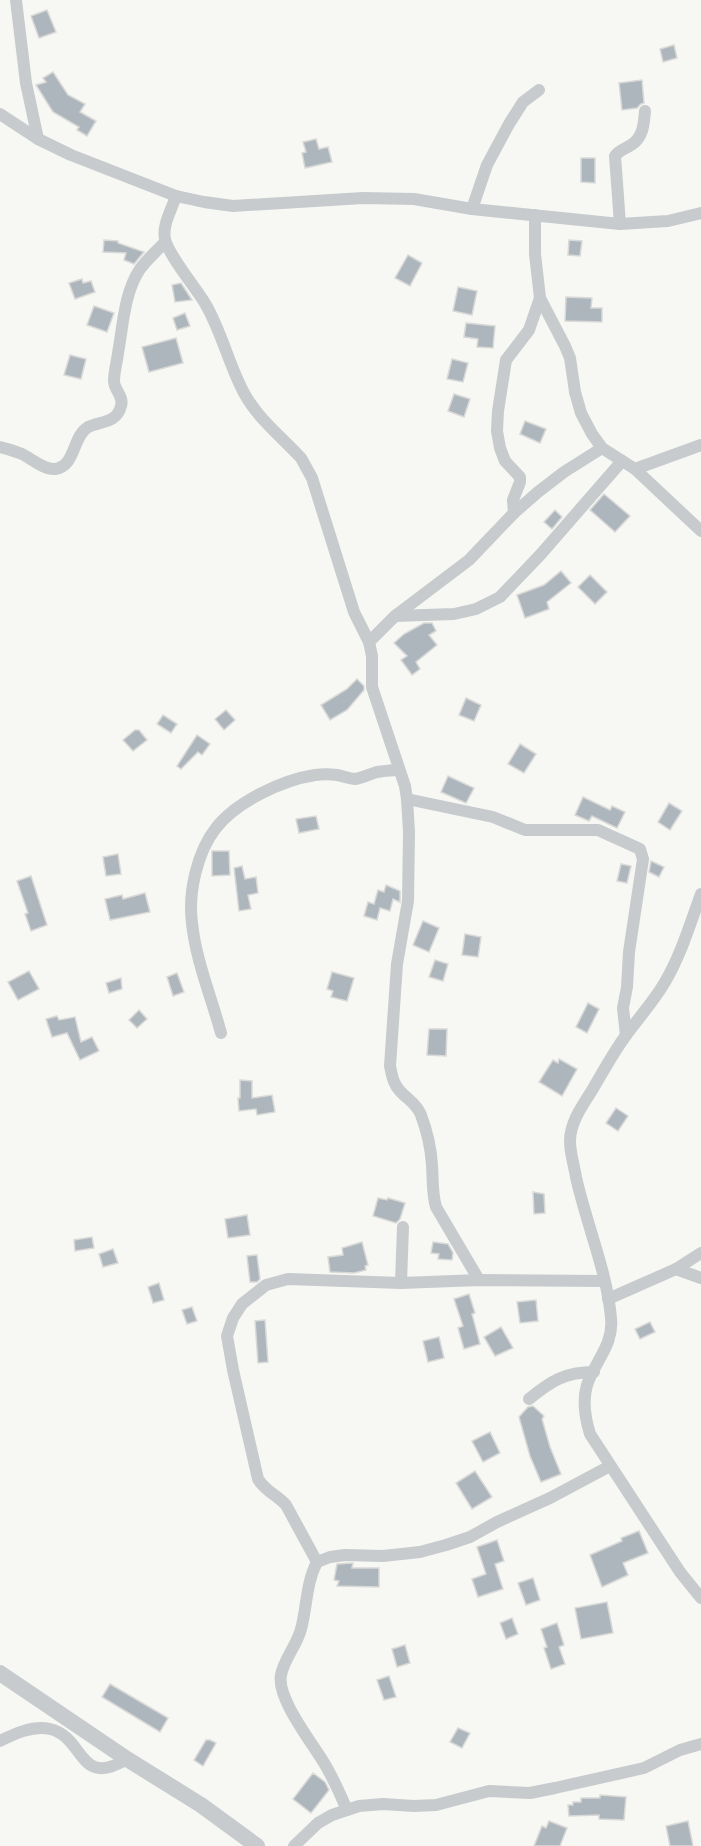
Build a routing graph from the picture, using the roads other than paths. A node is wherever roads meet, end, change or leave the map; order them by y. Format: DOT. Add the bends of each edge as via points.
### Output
graph roads {
  1 [pos="16,0"];
  2 [pos="539,90"];
  3 [pos="645,111"];
  4 [pos="0,114"];
  5 [pos="38,139"];
  6 [pos="176,196"];
  7 [pos="472,209"];
  8 [pos="701,213"];
  9 [pos="535,215"];
  10 [pos="620,224"];
  11 [pos="165,242"];
  12 [pos="540,298"];
  13 [pos="701,445"];
  14 [pos="0,447"];
  15 [pos="602,448"];
  16 [pos="622,461"];
  17 [pos="635,469"];
  18 [pos="514,513"];
  19 [pos="701,531"];
  20 [pos="395,616"];
  21 [pos="369,642"];
  22 [pos="399,770"];
  23 [pos="407,799"];
  24 [pos="701,894"];
  25 [pos="221,1033"];
  26 [pos="626,1035"];
  27 [pos="403,1227"];
  28 [pos="701,1253"];
  29 [pos="676,1269"];
  30 [pos="701,1278"];
  31 [pos="479,1280"];
  32 [pos="604,1281"];
  33 [pos="400,1283"];
  34 [pos="608,1299"];
  35 [pos="594,1372"];
  36 [pos="529,1399"];
  37 [pos="610,1466"];
  38 [pos="317,1562"];
  39 [pos="701,1598"];
  40 [pos="0,1673"];
  41 [pos="0,1741"];
  42 [pos="701,1744"];
  43 [pos="127,1759"];
  44 [pos="347,1810"];
  45 [pos="257,1846"];
  46 [pos="294,1846"];
  1 -- 5 [label="street" via="26,83"];
  2 -- 7 [label="street" via="523,102 509,124 487,165"];
  3 -- 10 [label="street" via="640,135 615,156"];
  4 -- 5 [label="street"];
  5 -- 6 [label="street"];
  6 -- 7 [label="street" via="233,206 363,198 414,199"];
  6 -- 11 [label="street" via="165,228"];
  7 -- 9 [label="street"];
  8 -- 10 [label="street" via="668,221"];
  9 -- 10 [label="street"];
  9 -- 12 [label="street"];
  11 -- 14 [label="street" via="140,269 128,301 114,378 122,399 118,415 83,432 69,460 59,468 46,467"];
  11 -- 21 [label="street" via="209,312 244,393 307,468 354,612"];
  12 -- 15 [label="street" via="566,346 581,413"];
  12 -- 18 [label="street" via="527,335 506,360 498,411 500,448 505,461 520,477 513,500"];
  13 -- 17 [label="street"];
  15 -- 16 [label="street"];
  15 -- 18 [label="street" via="564,472"];
  16 -- 17 [label="street"];
  16 -- 20 [label="street" via="500,597 454,614"];
  17 -- 19 [label="street"];
  18 -- 20 [label="street" via="469,560"];
  20 -- 21 [label="street"];
  21 -- 22 [label="street" via="372,687"];
  22 -- 23 [label="street"];
  22 -- 25 [label="street" via="355,778 302,778 253,798 216,828 196,873 191,921 200,969"];
  23 -- 26 [label="street" via="493,817 525,830 598,830 640,849 643,859 623,1008"];
  23 -- 31 [label="street" via="408,901 397,964 390,1066 398,1090 420,1112 429,1145 436,1207"];
  24 -- 26 [label="street" via="667,980"];
  26 -- 32 [label="street" via="571,1130 579,1190"];
  27 -- 33 [label="street"];
  28 -- 29 [label="street"];
  29 -- 30 [label="street"];
  29 -- 34 [label="street"];
  31 -- 32 [label="street"];
  31 -- 33 [label="street"];
  32 -- 34 [label="street"];
  33 -- 38 [label="street" via="277,1281 242,1304 227,1336 258,1479 286,1505"];
  34 -- 35 [label="street" via="611,1335"];
  35 -- 36 [label="street" via="565,1375"];
  35 -- 37 [label="street" via="584,1400 586,1420"];
  37 -- 38 [label="street" via="447,1545 420,1552 345,1555"];
  37 -- 39 [label="street"];
  38 -- 44 [label="street" via="301,1630 280,1683 290,1709 327,1768"];
  40 -- 43 [label="street"];
  41 -- 43 [label="street" via="26,1731 51,1729 98,1768 113,1768"];
  42 -- 44 [label="street" via="644,1768 530,1793 489,1791 436,1805 383,1804"];
  43 -- 45 [label="street"];
  44 -- 46 [label="street" via="318,1823"];
}
